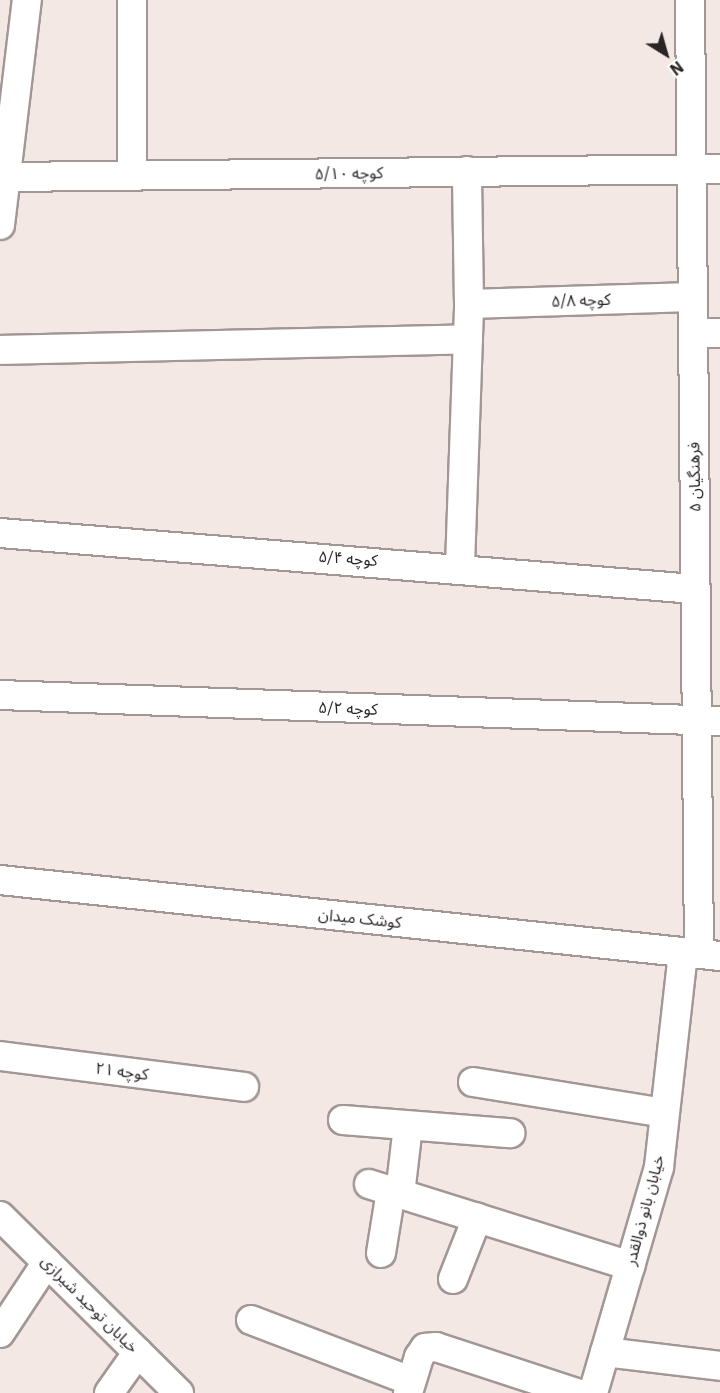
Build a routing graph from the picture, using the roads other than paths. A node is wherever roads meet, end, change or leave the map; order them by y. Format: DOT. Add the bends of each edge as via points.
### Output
graph roads {
  1 [pos="27,0"];
  2 [pos="132,0"];
  3 [pos="690,0"];
  4 [pos="691,169"];
  5 [pos="720,169"];
  6 [pos="467,171"];
  7 [pos="132,175"];
  8 [pos="7,177"];
  9 [pos="0,225"];
  10 [pos="692,297"];
  11 [pos="470,304"];
  12 [pos="706,333"];
  13 [pos="468,339"];
  14 [pos="0,350"];
  15 [pos="707,527"];
  16 [pos="0,532"];
  17 [pos="460,566"];
  18 [pos="695,588"];
  19 [pos="0,695"];
  20 [pos="708,721"];
  21 [pos="0,880"];
  22 [pos="709,902"];
  23 [pos="701,954"];
  24 [pos="0,1056"];
  25 [pos="473,1082"];
  26 [pos="244,1087"];
  27 [pos="665,1113"];
  28 [pos="343,1120"];
  29 [pos="408,1126"];
  30 [pos="510,1133"];
  31 [pos="387,1189"];
  32 [pos="0,1216"];
  33 [pos="477,1218"];
  34 [pos="381,1253"];
  35 [pos="47,1262"];
  36 [pos="630,1266"];
  37 [pos="453,1280"];
  38 [pos="251,1320"];
  39 [pos="0,1333"];
  40 [pos="138,1352"];
  41 [pos="605,1352"];
  42 [pos="720,1366"];
  43 [pos="410,1387"];
  44 [pos="109,1393"];
  45 [pos="179,1393"];
  46 [pos="577,1393"];
  47 [pos="593,1393"];
  1 -- 8 [label="street"];
  2 -- 7 [label="street"];
  3 -- 4 [label="street, فرهنگیان ۵"];
  4 -- 5 [label="street, کوچه ۵/۱۰"];
  4 -- 6 [label="street, کوچه ۵/۱۰"];
  4 -- 10 [label="street, فرهنگیان ۵"];
  6 -- 7 [label="street, کوچه ۵/۱۰"];
  6 -- 11 [label="street"];
  7 -- 8 [label="street, کوچه ۵/۱۰"];
  8 -- 9 [label="street"];
  10 -- 11 [label="street, کوچه ۵/۸"];
  10 -- 12 [label="street, فرهنگیان ۵"];
  11 -- 13 [label="street"];
  12 -- 15 [label="street, فرهنگیان ۵"];
  13 -- 14 [label="street"];
  13 -- 17 [label="street"];
  15 -- 18 [label="street, فرهنگیان ۵"];
  16 -- 17 [label="street, کوچه ۵/۴"];
  17 -- 18 [label="street, کوچه ۵/۴"];
  18 -- 20 [label="street, فرهنگیان ۵"];
  19 -- 20 [label="street, کوچه ۵/۲"];
  20 -- 22 [label="street, فرهنگیان ۵"];
  21 -- 23 [label="street, کوشک میدان"];
  22 -- 23 [label="street, فرهنگیان ۵"];
  23 -- 27 [label="street, خیابان بانو ذوالقدر"];
  24 -- 26 [label="street, کوچه ۲۱"];
  25 -- 27 [label="street"];
  27 -- 36 [label="street, خیابان بانو ذوالقدر" via="658,1167"];
  28 -- 29 [label="street"];
  29 -- 30 [label="street"];
  29 -- 31 [label="street"];
  31 -- 33 [label="street"];
  31 -- 34 [label="street"];
  32 -- 35 [label="street, خیابان توحید شیرازی"];
  33 -- 36 [label="street"];
  33 -- 37 [label="street"];
  35 -- 39 [label="street"];
  35 -- 40 [label="street, خیابان توحید شیرازی"];
  36 -- 41 [label="street, خیابان بانو ذوالقدر"];
  38 -- 43 [label="street"];
  40 -- 44 [label="street"];
  40 -- 45 [label="street, خیابان توحید شیرازی"];
  41 -- 42 [label="street"];
  41 -- 47 [label="street, خیابان بانو ذوالقدر"];
  43 -- 46 [label="street" via="425,1348 436,1347"];
}
